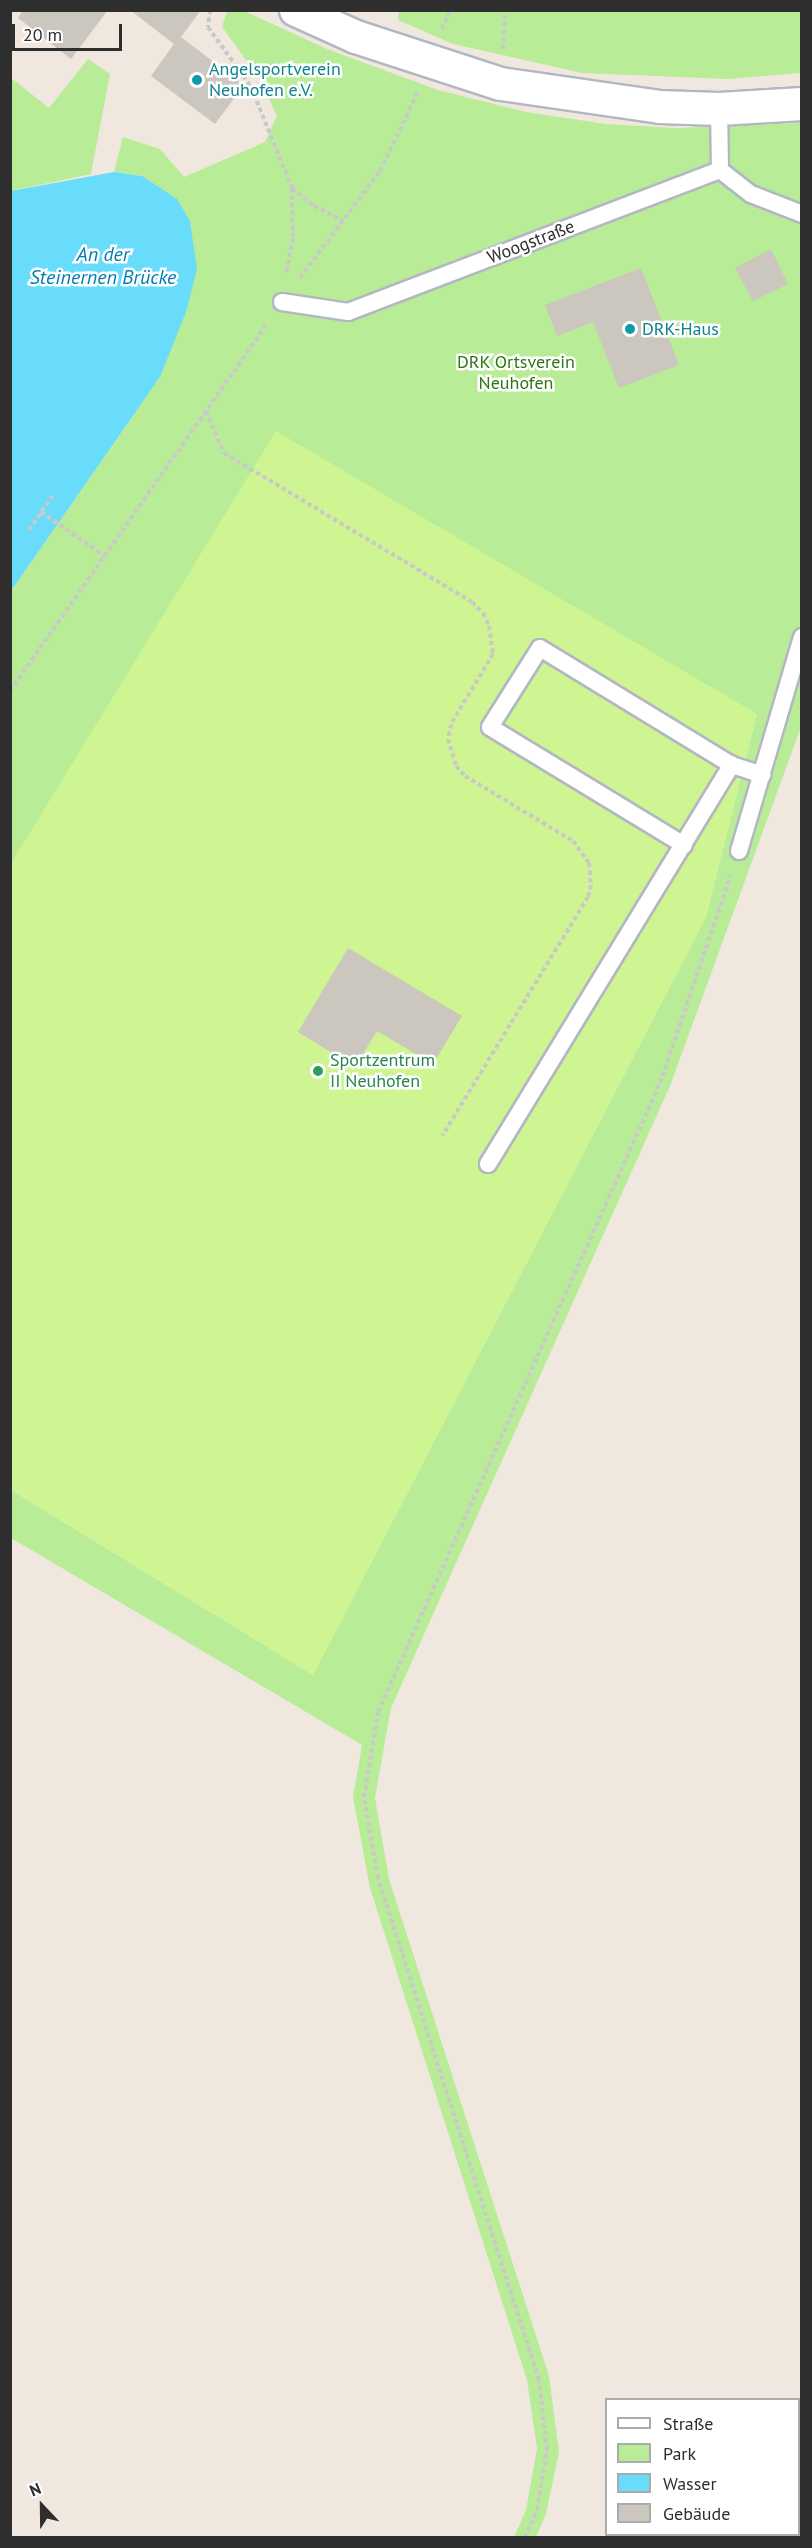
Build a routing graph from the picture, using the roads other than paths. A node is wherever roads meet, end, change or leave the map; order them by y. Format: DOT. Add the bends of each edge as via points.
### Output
graph roads {
  1 [pos="296,10"];
  2 [pos="801,104"];
  3 [pos="719,109"];
  4 [pos="720,170"];
  5 [pos="801,214"];
  6 [pos="282,302"];
  7 [pos="801,637"];
  8 [pos="732,765"];
  9 [pos="762,774"];
  10 [pos="684,845"];
  11 [pos="739,851"];
  12 [pos="488,1164"];
  1 -- 3 [label="street" via="432,76 598,101"];
  2 -- 3 [label="street"];
  3 -- 4 [label="lane"];
  4 -- 5 [label="lane" via="751,194"];
  4 -- 6 [label="lane, Woogstraße" via="348,312"];
  7 -- 9 [label="lane"];
  8 -- 9 [label="lane"];
  8 -- 10 [label="lane"];
  8 -- 10 [label="lane" via="540,648 490,727"];
  9 -- 11 [label="lane"];
  10 -- 12 [label="lane"];
}
